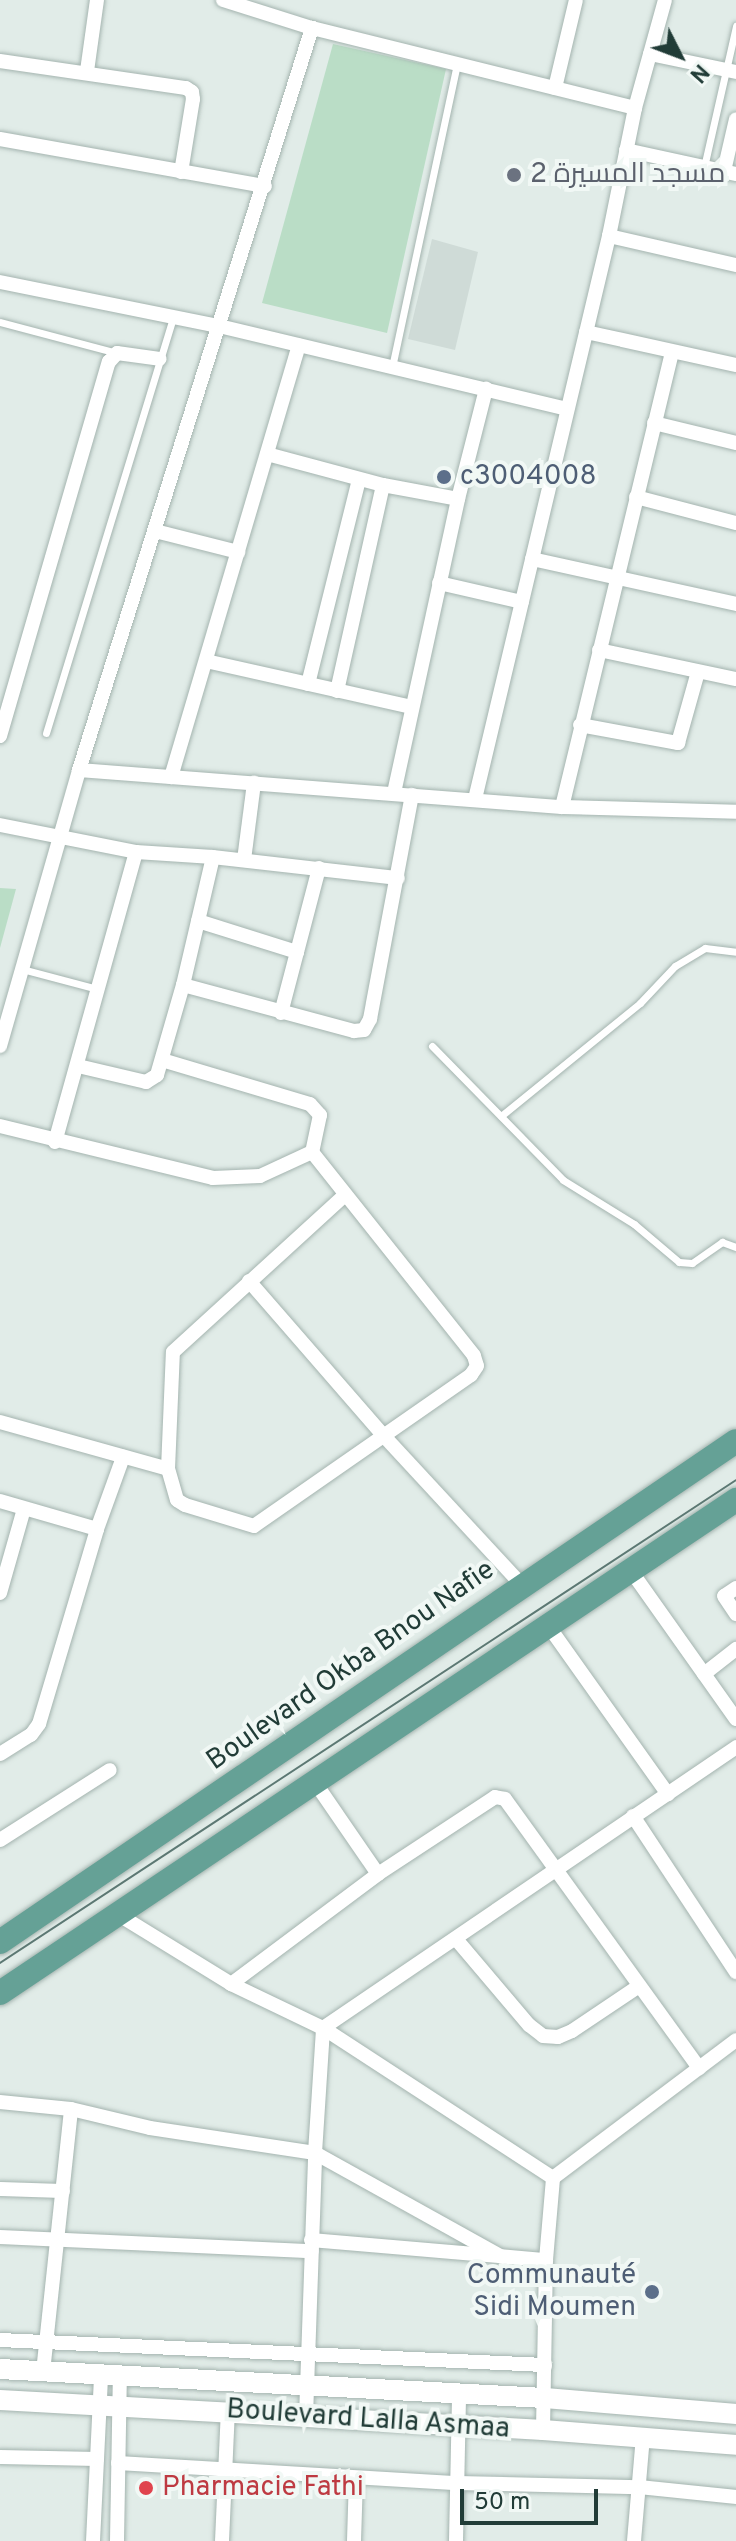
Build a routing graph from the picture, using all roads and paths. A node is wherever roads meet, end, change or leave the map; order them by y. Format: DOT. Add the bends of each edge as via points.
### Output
graph roads {
  1 [pos="97,0"];
  2 [pos="223,0"];
  3 [pos="576,0"];
  4 [pos="665,0"];
  5 [pos="736,26"];
  6 [pos="312,28"];
  7 [pos="650,54"];
  8 [pos="0,61"];
  9 [pos="457,64"];
  10 [pos="731,70"];
  11 [pos="87,71"];
  12 [pos="555,88"];
  13 [pos="635,108"];
  14 [pos="736,119"];
  15 [pos="0,139"];
  16 [pos="626,150"];
  17 [pos="704,167"];
  18 [pos="181,172"];
  19 [pos="730,173"];
  20 [pos="265,186"];
  21 [pos="609,236"];
  22 [pos="736,265"];
  23 [pos="0,282"];
  24 [pos="173,317"];
  25 [pos="0,322"];
  26 [pos="219,326"];
  27 [pos="586,332"];
  28 [pos="299,346"];
  29 [pos="672,352"];
  30 [pos="117,353"];
  31 [pos="160,359"];
  32 [pos="736,365"];
  33 [pos="392,367"];
  34 [pos="486,389"];
  35 [pos="567,409"];
  36 [pos="654,423"];
  37 [pos="736,443"];
  38 [pos="267,454"];
  39 [pos="359,479"];
  40 [pos="383,485"];
  41 [pos="636,497"];
  42 [pos="458,499"];
  43 [pos="736,523"];
  44 [pos="155,531"];
  45 [pos="238,552"];
  46 [pos="532,559"];
  47 [pos="617,576"];
  48 [pos="439,583"];
  49 [pos="522,602"];
  50 [pos="736,604"];
  51 [pos="599,650"];
  52 [pos="206,661"];
  53 [pos="698,672"];
  54 [pos="736,679"];
  55 [pos="308,684"];
  56 [pos="337,691"];
  57 [pos="411,707"];
  58 [pos="580,725"];
  59 [pos="46,733"];
  60 [pos="0,736"];
  61 [pos="79,770"];
  62 [pos="171,777"];
  63 [pos="254,783"];
  64 [pos="394,793"];
  65 [pos="412,795"];
  66 [pos="475,799"];
  67 [pos="562,807"];
  68 [pos="736,812"];
  69 [pos="0,825"];
  70 [pos="60,838"];
  71 [pos="136,852"];
  72 [pos="213,857"];
  73 [pos="244,860"];
  74 [pos="319,868"];
  75 [pos="398,878"];
  76 [pos="198,921"];
  77 [pos="297,952"];
  78 [pos="736,952"];
  79 [pos="22,969"];
  80 [pos="183,985"];
  81 [pos="99,990"];
  82 [pos="281,1013"];
  83 [pos="0,1046"];
  84 [pos="432,1046"];
  85 [pos="162,1060"];
  86 [pos="78,1066"];
  87 [pos="501,1116"];
  88 [pos="0,1126"];
  89 [pos="55,1142"];
  90 [pos="312,1152"];
  91 [pos="345,1195"];
  92 [pos="736,1247"];
  93 [pos="249,1281"];
  94 [pos="0,1422"];
  95 [pos="382,1434"];
  96 [pos="736,1441"];
  97 [pos="123,1457"];
  98 [pos="168,1469"];
  99 [pos="736,1500"];
  100 [pos="0,1501"];
  101 [pos="24,1509"];
  102 [pos="97,1529"];
  103 [pos="629,1568"];
  104 [pos="522,1585"];
  105 [pos="736,1588"];
  106 [pos="0,1593"];
  107 [pos="736,1614"];
  108 [pos="547,1624"];
  109 [pos="736,1649"];
  110 [pos="704,1674"];
  111 [pos="736,1719"];
  112 [pos="736,1747"];
  113 [pos="2,1750"];
  114 [pos="110,1770"];
  115 [pos="314,1781"];
  116 [pos="668,1794"];
  117 [pos="633,1816"];
  118 [pos="0,1840"];
  119 [pos="555,1871"];
  120 [pos="378,1874"];
  121 [pos="119,1915"];
  122 [pos="456,1939"];
  123 [pos="0,1942"];
  124 [pos="736,1972"];
  125 [pos="231,1984"];
  126 [pos="639,1986"];
  127 [pos="0,1993"];
  128 [pos="323,2028"];
  129 [pos="736,2040"];
  130 [pos="699,2068"];
  131 [pos="0,2102"];
  132 [pos="71,2109"];
  133 [pos="315,2153"];
  134 [pos="553,2178"];
  135 [pos="0,2189"];
  136 [pos="63,2191"];
  137 [pos="0,2237"];
  138 [pos="58,2237"];
  139 [pos="312,2245"];
  140 [pos="502,2257"];
  141 [pos="546,2260"];
  142 [pos="0,2340"];
  143 [pos="46,2343"];
  144 [pos="307,2354"];
  145 [pos="545,2365"];
  146 [pos="0,2369"];
  147 [pos="43,2372"];
  148 [pos="111,2376"];
  149 [pos="306,2385"];
  150 [pos="459,2393"];
  151 [pos="545,2398"];
  152 [pos="0,2400"];
  153 [pos="100,2407"];
  154 [pos="121,2408"];
  155 [pos="228,2411"];
  156 [pos="736,2414"];
  157 [pos="306,2417"];
  158 [pos="457,2428"];
  159 [pos="543,2430"];
  160 [pos="643,2436"];
  161 [pos="736,2445"];
  162 [pos="0,2457"];
  163 [pos="97,2459"];
  164 [pos="118,2463"];
  165 [pos="225,2471"];
  166 [pos="356,2478"];
  167 [pos="457,2483"];
  168 [pos="639,2487"];
  169 [pos="736,2497"];
  170 [pos="458,2540"];
  171 [pos="93,2541"];
  172 [pos="117,2541"];
  173 [pos="222,2541"];
  174 [pos="354,2541"];
  175 [pos="634,2541"];
  1 -- 11 [label="street"];
  2 -- 6 [label="street"];
  3 -- 12 [label="street"];
  4 -- 7 [label="street"];
  5 -- 10 [label="lane"];
  6 -- 9 [label="street"];
  6 -- 20 [label="street"];
  7 -- 10 [label="street"];
  7 -- 13 [label="street"];
  8 -- 11 [label="street"];
  9 -- 12 [label="street"];
  9 -- 33 [label="lane"];
  10 -- 17 [label="lane"];
  11 -- 18 [label="street" via="192,92"];
  12 -- 13 [label="street"];
  13 -- 16 [label="street"];
  14 -- 19 [label="street"];
  15 -- 18 [label="street"];
  16 -- 17 [label="street"];
  16 -- 21 [label="street"];
  17 -- 19 [label="street"];
  18 -- 20 [label="street"];
  20 -- 26 [label="street"];
  21 -- 22 [label="street"];
  21 -- 27 [label="street"];
  23 -- 24 [label="street"];
  24 -- 26 [label="street"];
  24 -- 31 [label="lane"];
  25 -- 30 [label="lane"];
  26 -- 28 [label="street"];
  26 -- 44 [label="street"];
  27 -- 29 [label="street"];
  27 -- 35 [label="street"];
  28 -- 33 [label="street"];
  28 -- 38 [label="street"];
  29 -- 32 [label="street"];
  29 -- 36 [label="street"];
  30 -- 31 [label="street"];
  30 -- 60 [label="street" via="109,362"];
  31 -- 59 [label="lane"];
  33 -- 34 [label="street"];
  34 -- 35 [label="street"];
  34 -- 42 [label="street"];
  35 -- 46 [label="street"];
  36 -- 37 [label="street"];
  36 -- 41 [label="street"];
  38 -- 39 [label="street"];
  38 -- 45 [label="street"];
  39 -- 40 [label="street"];
  39 -- 55 [label="street"];
  40 -- 42 [label="street"];
  40 -- 56 [label="street"];
  41 -- 43 [label="street"];
  41 -- 47 [label="street"];
  42 -- 48 [label="street"];
  44 -- 45 [label="street"];
  44 -- 61 [label="street"];
  45 -- 52 [label="street"];
  46 -- 47 [label="street"];
  46 -- 49 [label="street"];
  47 -- 50 [label="street"];
  47 -- 51 [label="street"];
  48 -- 49 [label="street"];
  48 -- 57 [label="street"];
  49 -- 66 [label="street"];
  51 -- 53 [label="street"];
  51 -- 58 [label="street"];
  52 -- 55 [label="street"];
  52 -- 62 [label="street"];
  53 -- 54 [label="street"];
  53 -- 58 [label="street" via="678,743"];
  55 -- 56 [label="street"];
  56 -- 57 [label="street"];
  57 -- 64 [label="street"];
  58 -- 67 [label="street"];
  61 -- 62 [label="street"];
  61 -- 70 [label="street"];
  62 -- 63 [label="street"];
  63 -- 64 [label="street"];
  63 -- 73 [label="street"];
  64 -- 65 [label="street"];
  65 -- 66 [label="street"];
  65 -- 75 [label="street"];
  66 -- 67 [label="street"];
  67 -- 68 [label="street"];
  69 -- 70 [label="street"];
  70 -- 71 [label="street"];
  70 -- 79 [label="street"];
  71 -- 72 [label="street"];
  71 -- 81 [label="street"];
  72 -- 73 [label="street"];
  72 -- 76 [label="street"];
  73 -- 74 [label="street"];
  74 -- 75 [label="street"];
  74 -- 77 [label="street"];
  75 -- 82 [label="street" via="364,1030"];
  76 -- 77 [label="street"];
  76 -- 80 [label="street"];
  77 -- 82 [label="street"];
  78 -- 87 [label="lane" via="705,948 675,966 640,1003"];
  79 -- 81 [label="lane"];
  79 -- 83 [label="street"];
  80 -- 82 [label="street"];
  80 -- 85 [label="street"];
  81 -- 86 [label="street"];
  84 -- 87 [label="lane"];
  85 -- 86 [label="street" via="153,1080 146,1082"];
  85 -- 90 [label="street" via="310,1104 320,1115"];
  86 -- 89 [label="street"];
  87 -- 92 [label="lane" via="563,1180 634,1224 679,1262 692,1263 722,1242"];
  88 -- 89 [label="street"];
  89 -- 90 [label="street" via="213,1178 260,1176"];
  90 -- 91 [label="street"];
  91 -- 93 [label="street"];
  91 -- 95 [label="street" via="477,1366"];
  93 -- 95 [label="street"];
  93 -- 98 [label="street" via="173,1352"];
  94 -- 97 [label="street"];
  95 -- 98 [label="street" via="254,1526 177,1500"];
  95 -- 104 [label="street"];
  96 -- 104 [label="main road, Boulevard Okba Bnou Nafie"];
  97 -- 98 [label="street"];
  97 -- 102 [label="street"];
  99 -- 103 [label="main road"];
  100 -- 101 [label="street"];
  101 -- 102 [label="street"];
  101 -- 106 [label="street"];
  102 -- 113 [label="street" via="39,1724 31,1735"];
  103 -- 108 [label="main road"];
  103 -- 110 [label="street"];
  104 -- 123 [label="main road, Boulevard Okba Bnou Nafie"];
  105 -- 107 [label="street" via="724,1596"];
  108 -- 115 [label="main road"];
  108 -- 116 [label="street"];
  109 -- 110 [label="street"];
  110 -- 111 [label="street"];
  112 -- 116 [label="street"];
  114 -- 118 [label="street"];
  115 -- 120 [label="street"];
  115 -- 121 [label="main road"];
  116 -- 117 [label="street"];
  117 -- 119 [label="street"];
  117 -- 124 [label="street"];
  119 -- 120 [label="street" via="505,1799 495,1797"];
  119 -- 122 [label="street"];
  119 -- 126 [label="street"];
  120 -- 125 [label="street"];
  121 -- 125 [label="street"];
  121 -- 127 [label="main road"];
  122 -- 126 [label="street" via="543,2036 572,2031"];
  122 -- 128 [label="street"];
  125 -- 128 [label="street"];
  126 -- 130 [label="street"];
  128 -- 133 [label="street"];
  128 -- 134 [label="street"];
  129 -- 130 [label="street"];
  130 -- 134 [label="street"];
  131 -- 132 [label="street"];
  132 -- 133 [label="street" via="150,2128"];
  132 -- 136 [label="street"];
  133 -- 139 [label="street"];
  133 -- 140 [label="street"];
  134 -- 141 [label="street"];
  135 -- 136 [label="street"];
  136 -- 138 [label="street"];
  137 -- 138 [label="street"];
  138 -- 139 [label="street"];
  138 -- 143 [label="street"];
  139 -- 140 [label="street"];
  139 -- 144 [label="street"];
  140 -- 141 [label="street"];
  141 -- 145 [label="street"];
  142 -- 143 [label="street"];
  143 -- 144 [label="street"];
  143 -- 147 [label="street"];
  144 -- 145 [label="street"];
  144 -- 149 [label="street"];
  145 -- 151 [label="street"];
  146 -- 147 [label="main road, Boulevard Lalla Asmaa"];
  147 -- 148 [label="main road, Boulevard Lalla Asmaa"];
  148 -- 149 [label="main road, Boulevard Lalla Asmaa"];
  148 -- 153 [label="street"];
  148 -- 154 [label="street"];
  149 -- 150 [label="main road, Boulevard Lalla Asmaa"];
  149 -- 157 [label="street"];
  150 -- 151 [label="main road, Boulevard Lalla Asmaa"];
  150 -- 158 [label="street"];
  151 -- 156 [label="main road, Boulevard Lalla Asmaa"];
  151 -- 159 [label="street"];
  152 -- 153 [label="main road, Boulevard Lalla Asmaa"];
  153 -- 154 [label="main road, Boulevard Lalla Asmaa"];
  153 -- 163 [label="street"];
  154 -- 155 [label="main road, Boulevard Lalla Asmaa"];
  154 -- 164 [label="street"];
  155 -- 157 [label="main road, Boulevard Lalla Asmaa"];
  155 -- 165 [label="street"];
  157 -- 158 [label="main road, Boulevard Lalla Asmaa"];
  158 -- 159 [label="main road, Boulevard Lalla Asmaa"];
  158 -- 167 [label="street"];
  159 -- 160 [label="main road, Boulevard Lalla Asmaa"];
  160 -- 161 [label="main road, Boulevard Lalla Asmaa"];
  160 -- 168 [label="street"];
  162 -- 163 [label="street"];
  163 -- 171 [label="street"];
  164 -- 165 [label="street"];
  164 -- 172 [label="street"];
  165 -- 166 [label="street"];
  165 -- 173 [label="street"];
  166 -- 167 [label="street"];
  166 -- 174 [label="street"];
  167 -- 168 [label="street"];
  167 -- 170 [label="street"];
  168 -- 169 [label="street"];
  168 -- 175 [label="street"];
}
